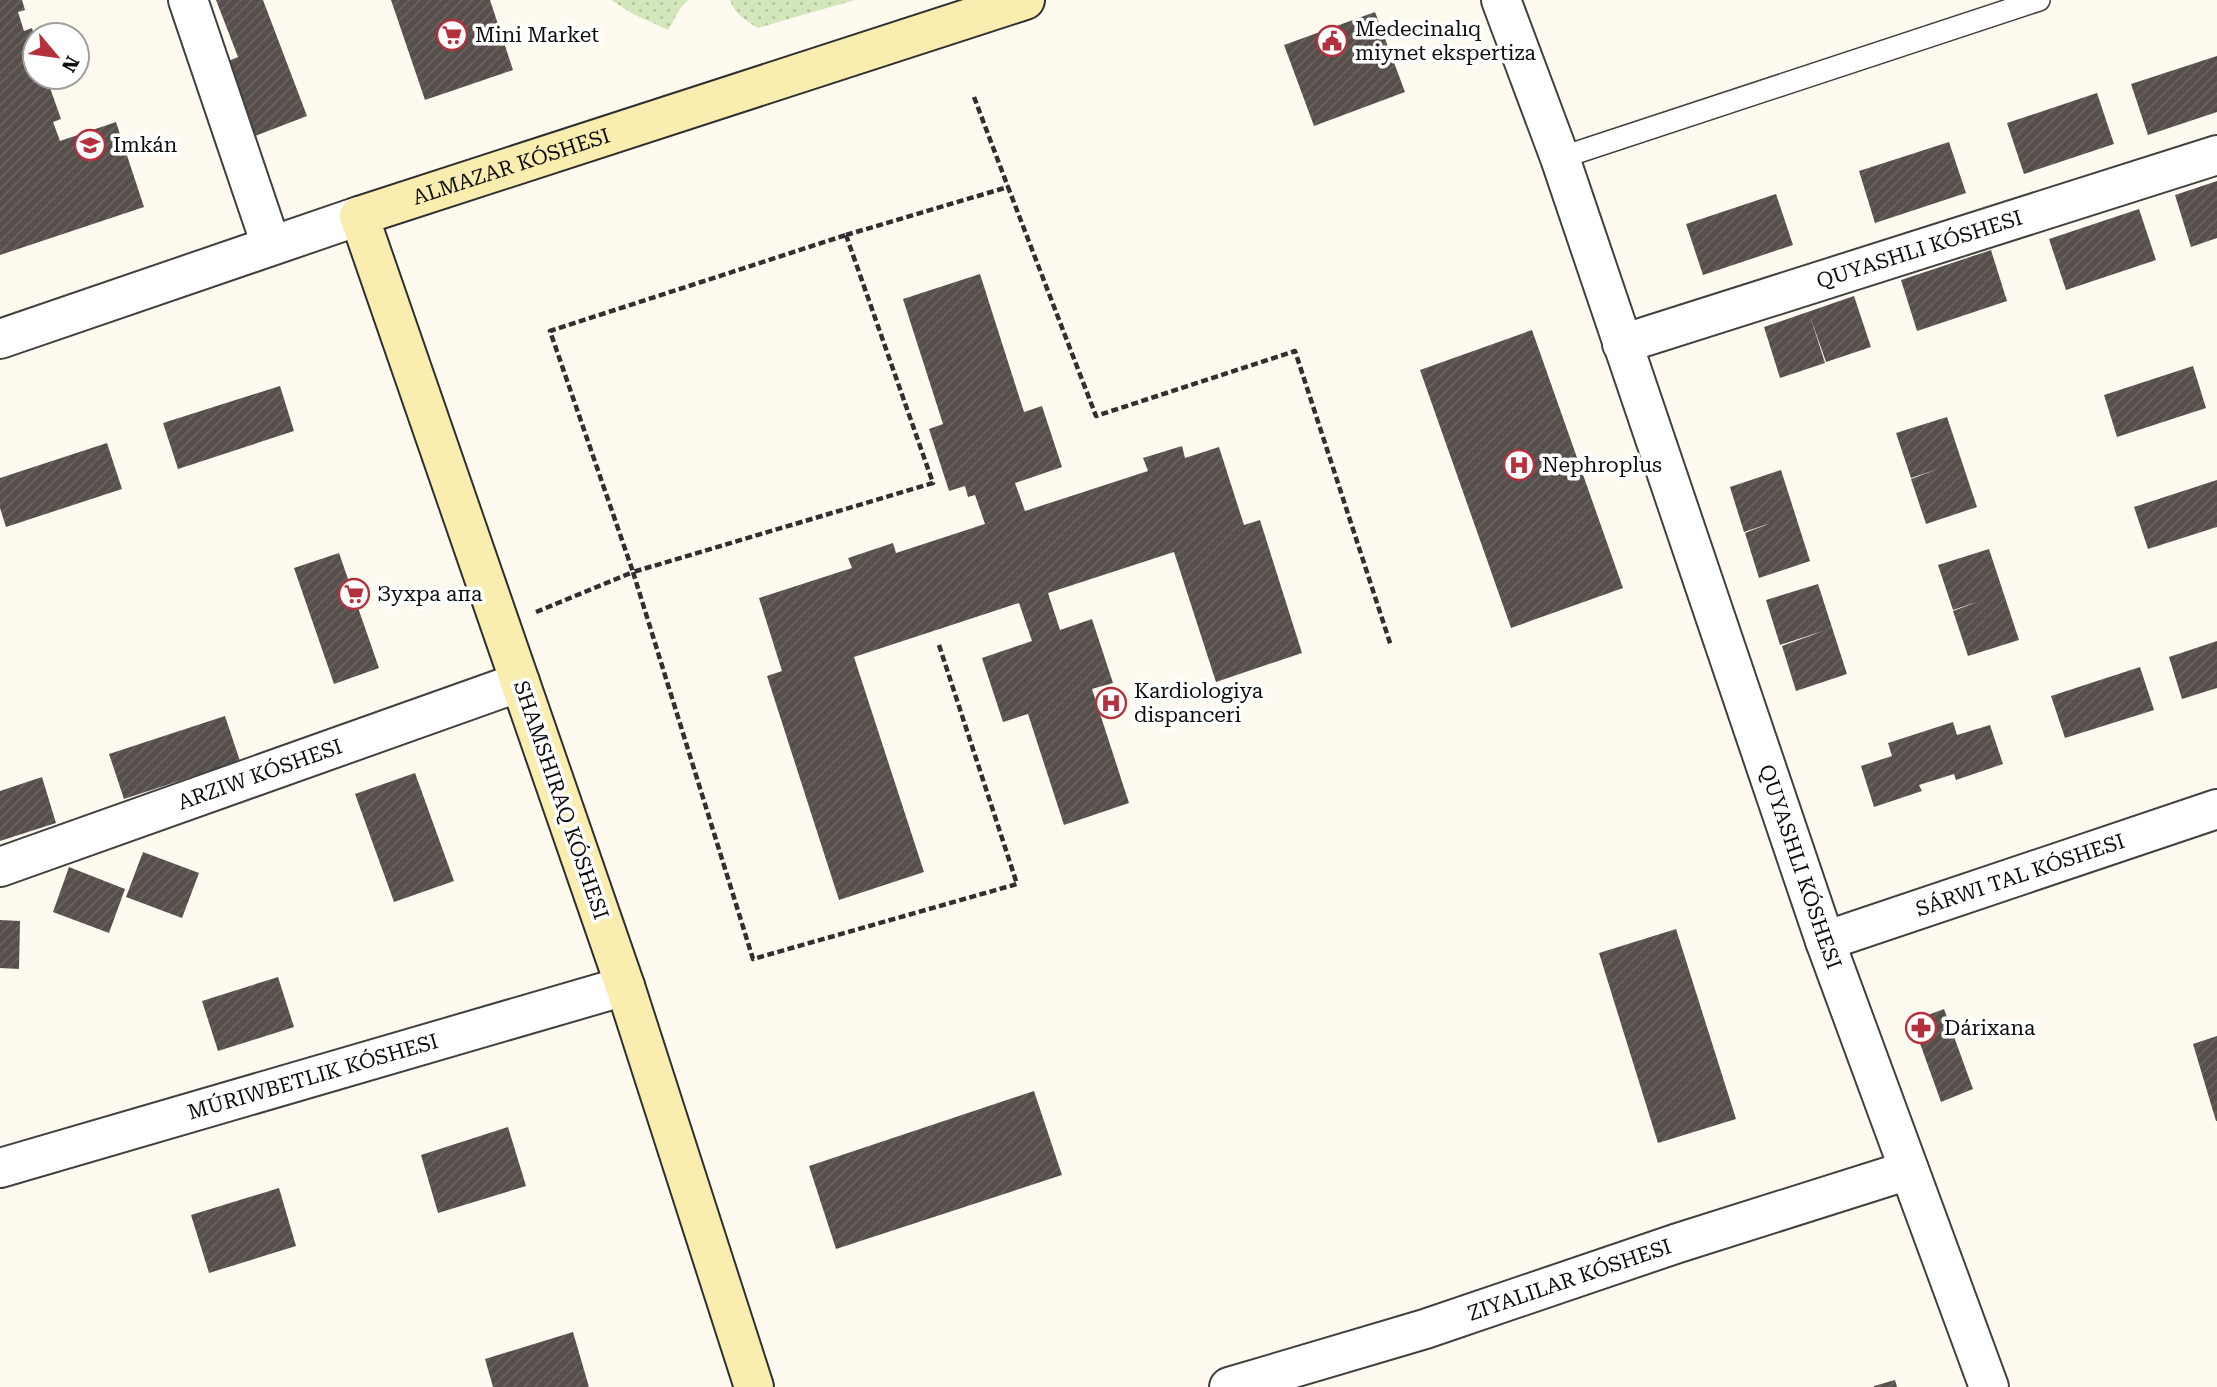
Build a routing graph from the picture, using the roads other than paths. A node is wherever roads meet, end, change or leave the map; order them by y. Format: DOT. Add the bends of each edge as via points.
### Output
graph roads {
  1 [pos="188,0"];
  2 [pos="1025,0"];
  3 [pos="1501,0"];
  4 [pos="2039,0"];
  5 [pos="2217,155"];
  6 [pos="1560,158"];
  7 [pos="359,216"];
  8 [pos="271,245"];
  9 [pos="0,339"];
  10 [pos="1622,344"];
  11 [pos="520,682"];
  12 [pos="2217,809"];
  13 [pos="0,867"];
  14 [pos="1825,941"];
  15 [pos="625,985"];
  16 [pos="0,1168"];
  17 [pos="1909,1170"];
  18 [pos="754,1387"];
  19 [pos="1229,1387"];
  20 [pos="1989,1387"];
  1 -- 8 [label="street"];
  2 -- 7 [label="street, ALMAZAR KÓSHESI"];
  3 -- 6 [label="street"];
  4 -- 6 [label="lane"];
  5 -- 10 [label="street"];
  6 -- 10 [label="street"];
  7 -- 8 [label="street, ALMAZAR KÓSHESI"];
  7 -- 11 [label="street"];
  8 -- 9 [label="street, ALMAZAR KÓSHESI"];
  10 -- 14 [label="street"];
  11 -- 13 [label="street"];
  11 -- 15 [label="street"];
  12 -- 14 [label="street, SÁRWI TAL KÓSHESI"];
  14 -- 17 [label="street"];
  15 -- 16 [label="street, MÚRIWBETLIK KÓSHESI"];
  15 -- 18 [label="street"];
  17 -- 19 [label="street" via="1425,1329"];
  17 -- 20 [label="street"];
}
